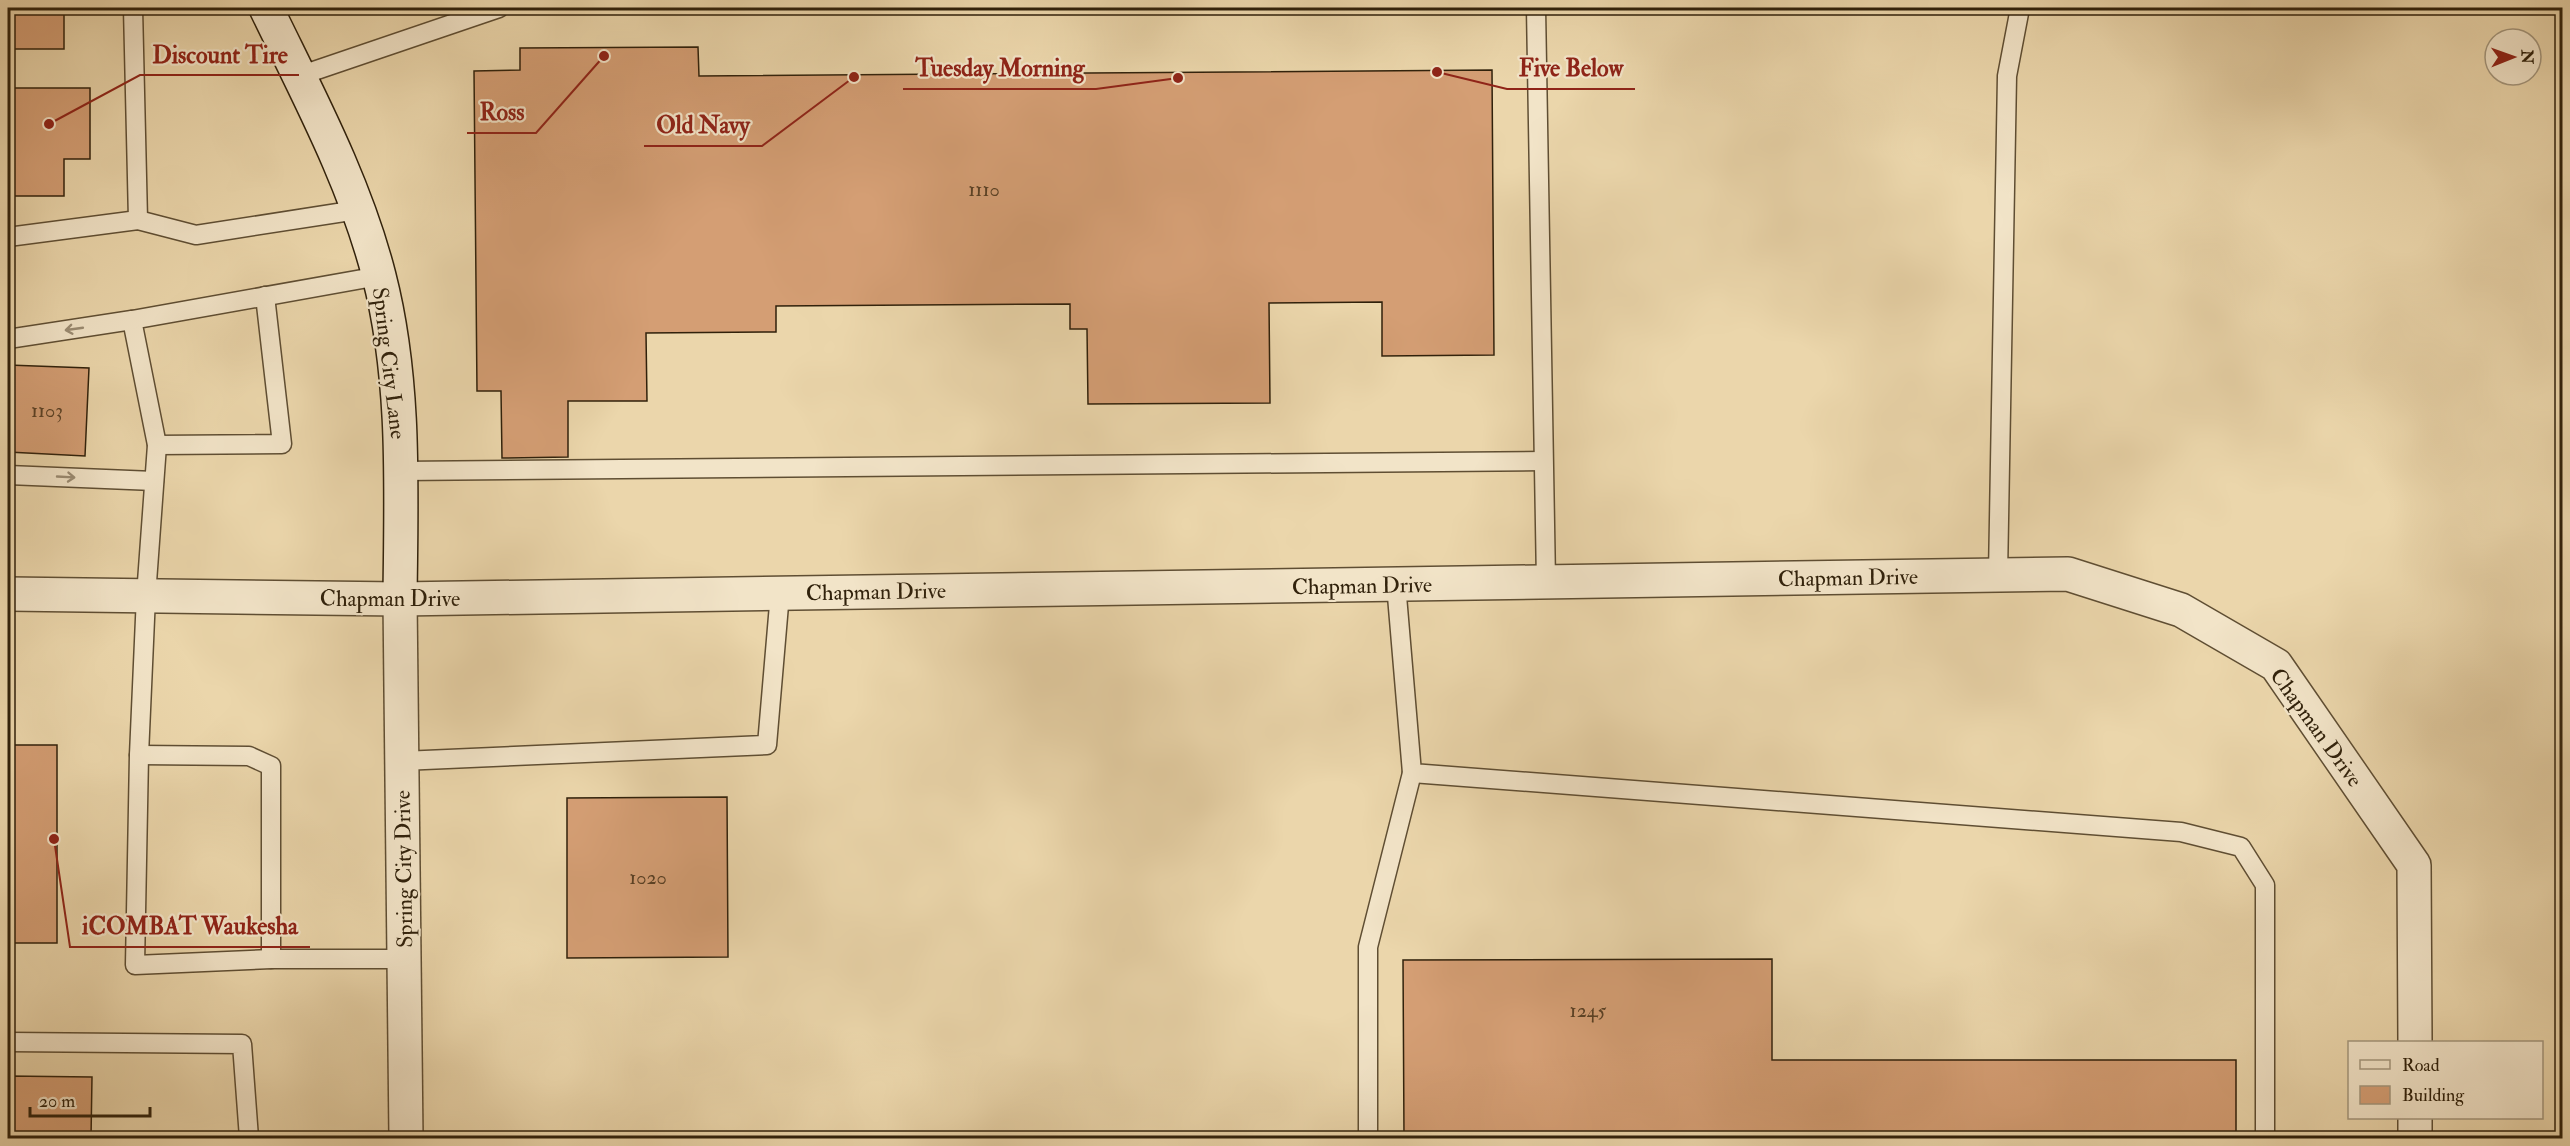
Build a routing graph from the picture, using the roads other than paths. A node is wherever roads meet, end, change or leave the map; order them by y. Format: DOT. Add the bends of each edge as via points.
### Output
graph roads {
  1 [pos="133,8"];
  2 [pos="266,8"];
  3 [pos="499,8"];
  4 [pos="1536,8"];
  5 [pos="2020,8"];
  6 [pos="299,76"];
  7 [pos="357,210"];
  8 [pos="138,220"];
  9 [pos="8,237"];
  10 [pos="379,276"];
  11 [pos="265,296"];
  12 [pos="132,320"];
  13 [pos="8,339"];
  14 [pos="156,445"];
  15 [pos="1544,461"];
  16 [pos="401,471"];
  17 [pos="8,475"];
  18 [pos="154,481"];
  19 [pos="1998,575"];
  20 [pos="1546,582"];
  21 [pos="1395,584"];
  22 [pos="780,593"];
  23 [pos="8,594"];
  24 [pos="146,596"];
  25 [pos="400,598"];
  26 [pos="139,754"];
  27 [pos="402,761"];
  28 [pos="1412,773"];
  29 [pos="271,959"];
  30 [pos="404,959"];
  31 [pos="2415,1041"];
  32 [pos="8,1042"];
  33 [pos="2415,1119"];
  34 [pos="249,1138"];
  35 [pos="406,1138"];
  36 [pos="1368,1138"];
  37 [pos="2265,1138"];
  38 [pos="2415,1138"];
  1 -- 8 [label="lane"];
  2 -- 6 [label="street, Spring City Lane"];
  3 -- 6 [label="lane"];
  4 -- 15 [label="lane"];
  5 -- 19 [label="lane" via="2007,76"];
  6 -- 7 [label="street, Spring City Lane" via="347,178"];
  7 -- 8 [label="lane" via="196,235"];
  7 -- 10 [label="street, Spring City Lane"];
  8 -- 9 [label="lane"];
  10 -- 11 [label="lane"];
  10 -- 16 [label="street, Spring City Lane" via="392,339"];
  11 -- 12 [label="lane"];
  11 -- 14 [label="lane" via="282,444"];
  12 -- 13 [label="lane, one-way"];
  12 -- 14 [label="lane"];
  14 -- 18 [label="lane"];
  15 -- 16 [label="lane"];
  15 -- 20 [label="lane"];
  16 -- 25 [label="street, Spring City Lane"];
  17 -- 18 [label="lane, one-way"];
  18 -- 24 [label="lane"];
  19 -- 20 [label="street, Chapman Drive"];
  19 -- 31 [label="street, Chapman Drive" via="2068,574 2181,610 2276,665 2414,865"];
  20 -- 21 [label="street, Chapman Drive"];
  21 -- 22 [label="street, Chapman Drive"];
  21 -- 28 [label="lane"];
  22 -- 25 [label="street, Chapman Drive"];
  22 -- 27 [label="lane" via="767,745"];
  23 -- 24 [label="street, Chapman Drive"];
  24 -- 25 [label="street, Chapman Drive"];
  24 -- 26 [label="lane"];
  25 -- 27 [label="street, Spring City Drive"];
  26 -- 29 [label="lane" via="249,756 271,766"];
  26 -- 29 [label="lane" via="135,965"];
  27 -- 30 [label="street, Spring City Drive"];
  28 -- 36 [label="lane" via="1368,947"];
  28 -- 37 [label="lane" via="2181,832 2241,847 2265,885"];
  29 -- 30 [label="lane"];
  30 -- 35 [label="street, Spring City Drive"];
  32 -- 34 [label="lane" via="242,1044"];
  33 -- 38 [label="street"];
}
